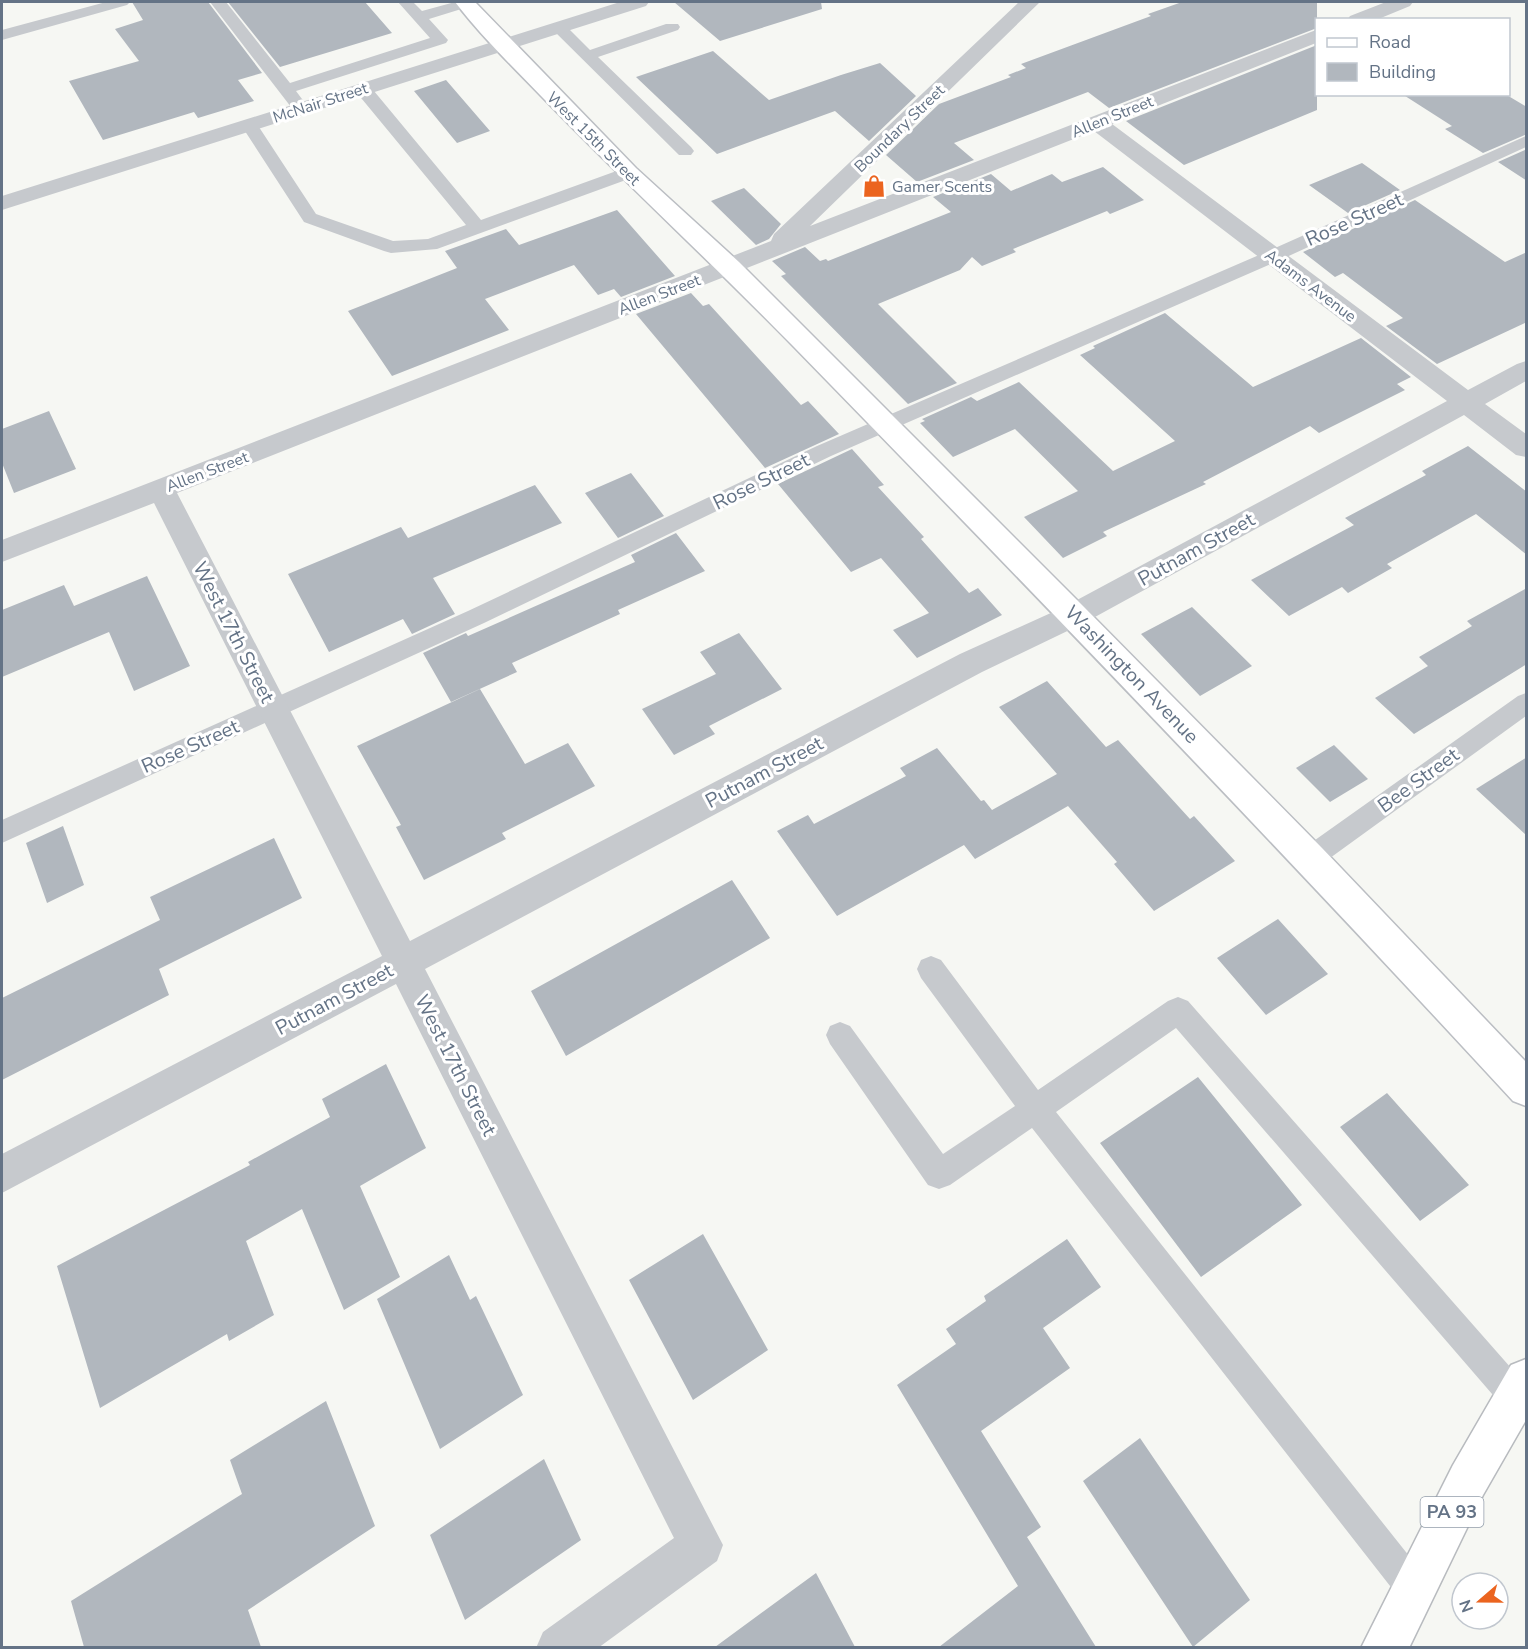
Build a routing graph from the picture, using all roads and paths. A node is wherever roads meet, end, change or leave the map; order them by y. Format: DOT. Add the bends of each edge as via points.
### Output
graph roads {
  1 [pos="122,2"];
  2 [pos="218,2"];
  3 [pos="405,2"];
  4 [pos="465,2"];
  5 [pos="639,2"];
  6 [pos="1403,2"];
  7 [pos="1024,3"];
  8 [pos="420,17"];
  9 [pos="1362,18"];
  10 [pos="558,27"];
  11 [pos="672,27"];
  12 [pos="2,35"];
  13 [pos="1315,37"];
  14 [pos="503,44"];
  15 [pos="410,50"];
  16 [pos="587,56"];
  17 [pos="427,69"];
  18 [pos="286,89"];
  19 [pos="363,89"];
  20 [pos="301,108"];
  21 [pos="1096,122"];
  22 [pos="249,125"];
  23 [pos="1527,141"];
  24 [pos="685,151"];
  25 [pos="628,174"];
  26 [pos="2,203"];
  27 [pos="477,228"];
  28 [pos="767,253"];
  29 [pos="1273,256"];
  30 [pos="729,267"];
  31 [pos="1527,370"];
  32 [pos="1466,402"];
  33 [pos="886,424"];
  34 [pos="1527,448"];
  35 [pos="161,489"];
  36 [pos="2,551"];
  37 [pos="1074,615"];
  38 [pos="1527,703"];
  39 [pos="273,709"];
  40 [pos="2,832"];
  41 [pos="1310,858"];
  42 [pos="404,962"];
  43 [pos="931,969"];
  44 [pos="840,1035"];
  45 [pos="1527,1088"];
  46 [pos="1035,1109"];
  47 [pos="2,1174"];
  48 [pos="1521,1389"];
  49 [pos="1413,1588"];
  50 [pos="559,1647"];
  51 [pos="1383,1647"];
  1 -- 12 [label="lane"];
  2 -- 18 [label="lane"];
  3 -- 8 [label="lane"];
  4 -- 8 [label="lane"];
  4 -- 14 [label="main road, West 15th Street"];
  5 -- 10 [label="street, McNair Street"];
  6 -- 9 [label="street"];
  7 -- 28 [label="street, Boundary Street"];
  8 -- 15 [label="lane" via="440,40"];
  10 -- 14 [label="street, McNair Street"];
  10 -- 16 [label="lane"];
  11 -- 16 [label="lane"];
  13 -- 21 [label="street, Allen Street"];
  14 -- 17 [label="street, McNair Street"];
  14 -- 25 [label="main road, West 15th Street"];
  15 -- 17 [label="lane"];
  15 -- 18 [label="lane"];
  16 -- 24 [label="lane"];
  17 -- 19 [label="street, McNair Street"];
  18 -- 20 [label="lane"];
  19 -- 20 [label="street, McNair Street"];
  19 -- 27 [label="lane"];
  20 -- 22 [label="street, McNair Street"];
  21 -- 28 [label="street, Allen Street"];
  21 -- 29 [label="street, Adams Avenue"];
  22 -- 26 [label="street, McNair Street"];
  22 -- 27 [label="lane" via="310,218 391,247 430,245"];
  23 -- 29 [label="lane, Rose Street"];
  25 -- 27 [label="lane"];
  25 -- 30 [label="main road, West 15th Street"];
  28 -- 30 [label="street, Allen Street"];
  29 -- 32 [label="street, Adams Avenue"];
  29 -- 33 [label="lane, Rose Street"];
  30 -- 33 [label="main road, Washington Avenue"];
  30 -- 35 [label="street, Allen Street"];
  31 -- 32 [label="street, Putnam Street"];
  32 -- 34 [label="street, Adams Avenue"];
  32 -- 37 [label="street, Putnam Street"];
  33 -- 37 [label="main road, Washington Avenue"];
  33 -- 39 [label="lane, Rose Street"];
  35 -- 36 [label="street, Allen Street"];
  35 -- 39 [label="street, West 17th Street"];
  37 -- 41 [label="main road, Washington Avenue"];
  37 -- 42 [label="street, Putnam Street" via="971,663"];
  38 -- 41 [label="lane, Bee Street"];
  39 -- 40 [label="lane, Rose Street"];
  39 -- 42 [label="street, West 17th Street"];
  41 -- 45 [label="main road, Washington Avenue"];
  42 -- 47 [label="street, Putnam Street"];
  42 -- 50 [label="street, West 17th Street" via="701,1545"];
  43 -- 46 [label="lane"];
  44 -- 46 [label="lane" via="939,1174"];
  46 -- 48 [label="lane" via="1178,1010"];
  46 -- 49 [label="lane"];
  48 -- 49 [label="main road, PA 93" via="1468,1480"];
  49 -- 51 [label="main road, PA 93"];
}
